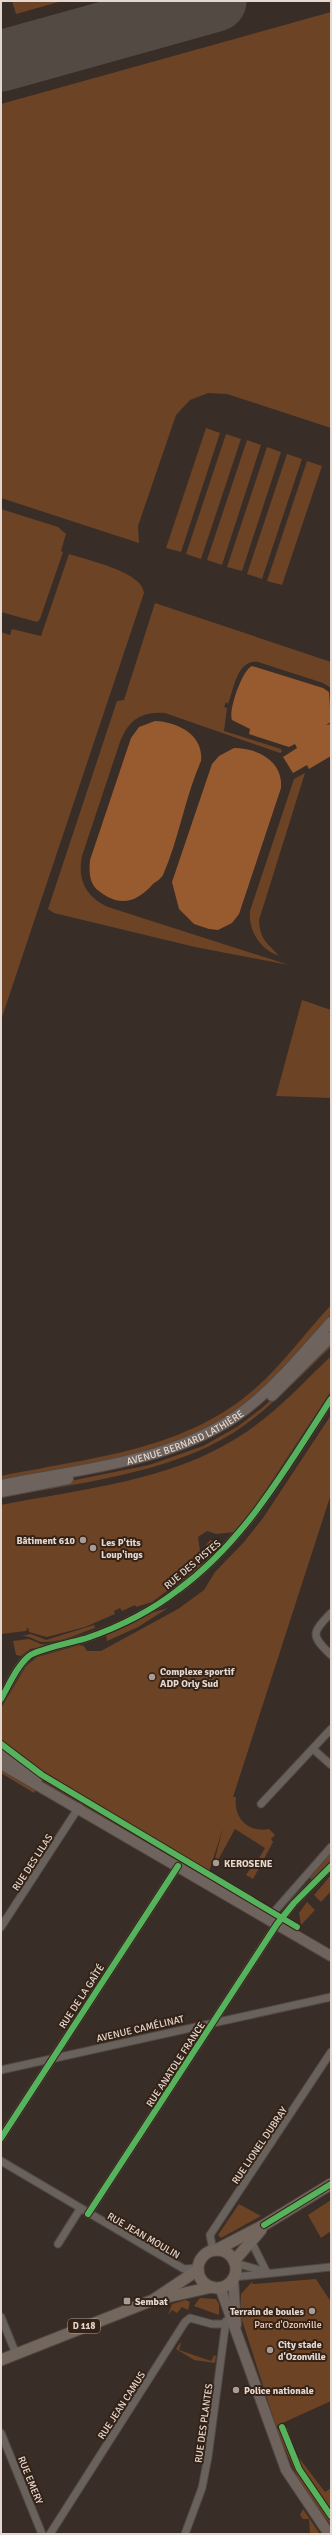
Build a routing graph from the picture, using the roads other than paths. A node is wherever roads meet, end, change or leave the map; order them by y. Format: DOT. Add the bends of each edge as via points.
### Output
graph roads {
  1 [pos="331,1322"];
  2 [pos="331,1337"];
  3 [pos="331,1400"];
  4 [pos="1,1485"];
  5 [pos="1,1492"];
  6 [pos="331,1613"];
  7 [pos="331,1655"];
  8 [pos="1,1699"];
  9 [pos="331,1729"];
  10 [pos="313,1749"];
  11 [pos="1,1753"];
  12 [pos="1,1764"];
  13 [pos="331,1765"];
  14 [pos="43,1786"];
  15 [pos="261,1804"];
  16 [pos="79,1807"];
  17 [pos="331,1847"];
  18 [pos="178,1866"];
  19 [pos="331,1866"];
  20 [pos="277,1924"];
  21 [pos="1,1927"];
  22 [pos="331,1956"];
  23 [pos="331,1997"];
  24 [pos="214,2021"];
  25 [pos="331,2052"];
  26 [pos="52,2059"];
  27 [pos="1,2070"];
  28 [pos="1,2138"];
  29 [pos="1,2161"];
  30 [pos="331,2184"];
  31 [pos="80,2209"];
  32 [pos="88,2214"];
  33 [pos="264,2225"];
  34 [pos="251,2241"];
  35 [pos="58,2244"];
  36 [pos="215,2250"];
  37 [pos="234,2262"];
  38 [pos="331,2267"];
  39 [pos="198,2269"];
  40 [pos="269,2272"];
  41 [pos="233,2278"];
  42 [pos="216,2287"];
  43 [pos="152,2300"];
  44 [pos="228,2311"];
  45 [pos="1,2317"];
  46 [pos="226,2324"];
  47 [pos="236,2331"];
  48 [pos="16,2354"];
  49 [pos="1,2360"];
  50 [pos="1,2433"];
  51 [pos="42,2534"];
  52 [pos="50,2534"];
  53 [pos="185,2534"];
  54 [pos="329,2534"];
  1 -- 4 [label="street, AVENUE BERNARD LATHIÈRE" via="266,1392 230,1420 199,1437 148,1455"];
  2 -- 5 [label="street, AVENUE BERNARD LATHIÈRE" via="252,1413 200,1444 152,1461"];
  3 -- 8 [label="street, RUE DES PISTES" via="254,1516 226,1549 172,1594 122,1624 88,1638 31,1654 19,1668"];
  6 -- 7 [label="street" via="316,1629 315,1636 317,1642"];
  9 -- 10 [label="street"];
  10 -- 13 [label="street"];
  10 -- 15 [label="street"];
  11 -- 14 [label="street"];
  12 -- 14 [label="street"];
  14 -- 16 [label="street"];
  16 -- 18 [label="street"];
  16 -- 21 [label="street, RUE DES LILAS"];
  17 -- 20 [label="street" via="274,1913"];
  18 -- 20 [label="street"];
  18 -- 26 [label="street, RUE DE LA GAÎTÉ"];
  19 -- 20 [label="street, RUE ANATOLE FRANCE"];
  20 -- 22 [label="street"];
  20 -- 24 [label="street, RUE ANATOLE FRANCE"];
  23 -- 24 [label="street, AVENUE CAMÉLINAT"];
  24 -- 26 [label="street, AVENUE CAMÉLINAT"];
  24 -- 32 [label="street, RUE ANATOLE FRANCE"];
  25 -- 36 [label="street, RUE LIONEL DUBRAY" via="210,2236"];
  26 -- 27 [label="street, AVENUE CAMÉLINAT"];
  26 -- 28 [label="street, RUE DE LA GAÎTÉ"];
  29 -- 31 [label="street, RUE JEAN MOULIN"];
  30 -- 33 [label="main road"];
  31 -- 32 [label="street, RUE JEAN MOULIN"];
  31 -- 35 [label="street"];
  32 -- 39 [label="street, RUE JEAN MOULIN" via="184,2269"];
  33 -- 34 [label="main road"];
  33 -- 36 [label="main road"];
  34 -- 37 [label="main road"];
  34 -- 40 [label="street"];
  36 -- 37 [label="main road" via="229,2254"];
  36 -- 39 [label="main road" via="204,2254"];
  37 -- 40 [label="street"];
  37 -- 41 [label="main road"];
  38 -- 40 [label="street"];
  39 -- 42 [label="main road" via="202,2281"];
  39 -- 43 [label="main road, D 118"];
  40 -- 41 [label="street"];
  41 -- 42 [label="main road"];
  41 -- 47 [label="street"];
  42 -- 43 [label="main road, D 118"];
  42 -- 44 [label="street"];
  43 -- 48 [label="main road, D 118"];
  44 -- 46 [label="street, RUE DES PLANTES"];
  44 -- 47 [label="street"];
  45 -- 48 [label="street"];
  46 -- 52 [label="street, RUE JEAN CAMUS" via="212,2324 190,2318 185,2322"];
  46 -- 53 [label="street, RUE DES PLANTES" via="202,2488"];
  47 -- 54 [label="street" via="286,2470"];
  48 -- 49 [label="main road, D 118"];
  50 -- 51 [label="street, RUE EMERY"];
}
